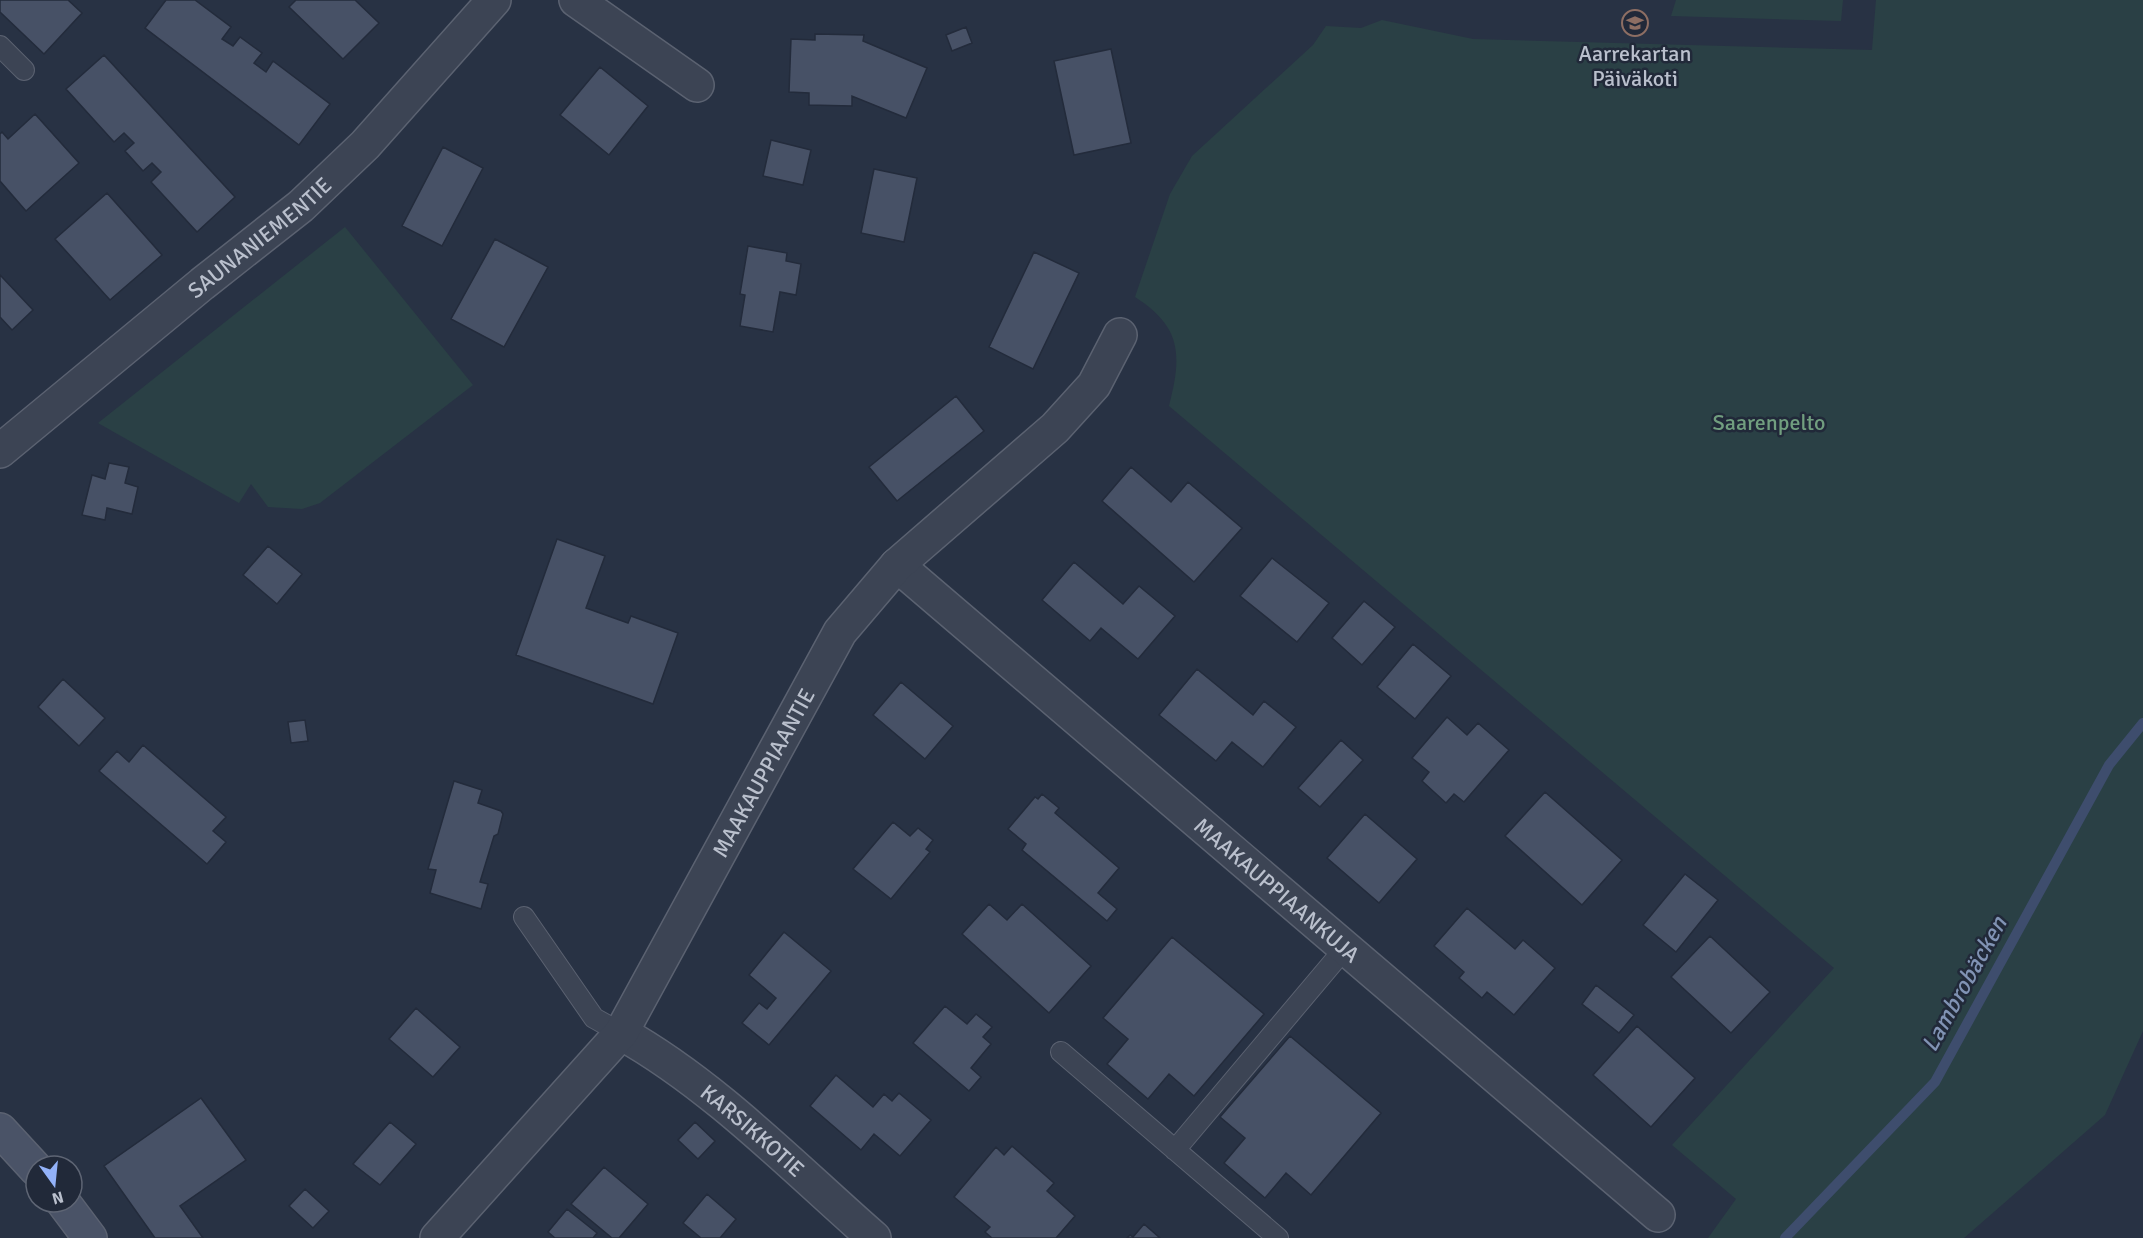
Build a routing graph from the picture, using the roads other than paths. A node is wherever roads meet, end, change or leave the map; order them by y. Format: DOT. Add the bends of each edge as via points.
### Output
graph roads {
  1 [pos="494,0"];
  2 [pos="576,0"];
  3 [pos="0,46"];
  4 [pos="24,70"];
  5 [pos="697,86"];
  6 [pos="1120,335"];
  7 [pos="0,451"];
  8 [pos="897,565"];
  9 [pos="524,917"];
  10 [pos="1346,947"];
  11 [pos="621,1033"];
  12 [pos="1062,1052"];
  13 [pos="0,1130"];
  14 [pos="1175,1150"];
  15 [pos="24,1156"];
  16 [pos="72,1214"];
  17 [pos="1658,1215"];
  18 [pos="90,1238"];
  19 [pos="437,1238"];
  20 [pos="874,1238"];
  21 [pos="1278,1238"];
  1 -- 7 [label="street, SAUNANIEMENTIE" via="365,145 301,206"];
  2 -- 5 [label="street"];
  3 -- 4 [label="lane"];
  6 -- 8 [label="street, MAAKAUPPIAANTIE" via="1094,385 1055,428"];
  8 -- 10 [label="street, MAAKAUPPIAANKUJA"];
  8 -- 11 [label="street, MAAKAUPPIAANTIE" via="840,632"];
  9 -- 11 [label="lane" via="594,1018"];
  10 -- 14 [label="lane"];
  10 -- 17 [label="street, MAAKAUPPIAANKUJA"];
  11 -- 19 [label="street, MAAKAUPPIAANTIE"];
  11 -- 20 [label="street, KARSIKKOTIE" via="661,1056"];
  12 -- 14 [label="lane"];
  13 -- 15 [label="street"];
  14 -- 21 [label="lane"];
  16 -- 18 [label="street"];
}
